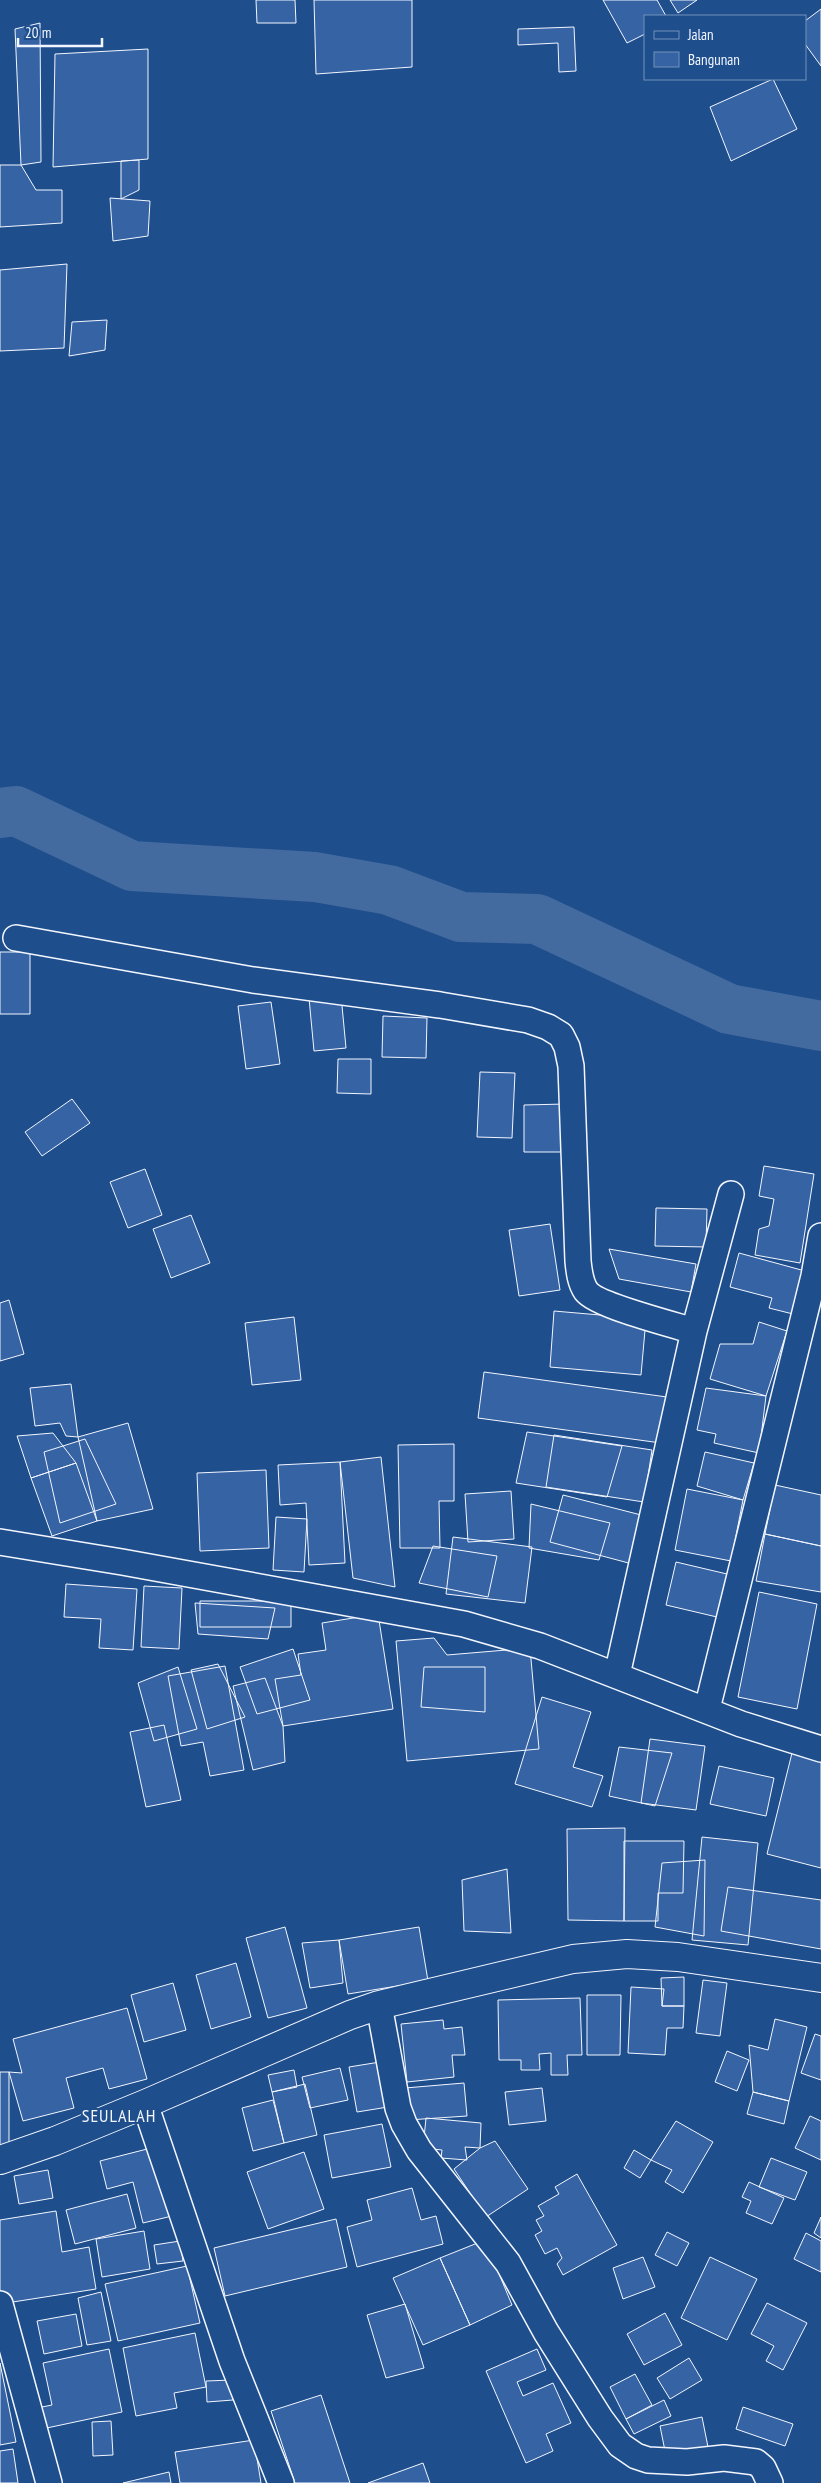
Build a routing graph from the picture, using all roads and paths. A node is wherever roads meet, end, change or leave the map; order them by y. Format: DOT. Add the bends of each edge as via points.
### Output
graph roads {
  1 [pos="16,938"];
  2 [pos="732,1194"];
  3 [pos="820,1251"];
  4 [pos="694,1331"];
  5 [pos="0,1542"];
  6 [pos="617,1675"];
  7 [pos="707,1709"];
  8 [pos="821,1749"];
  9 [pos="821,1978"];
  10 [pos="379,2005"];
  11 [pos="145,2104"];
  12 [pos="0,2160"];
  13 [pos="0,2304"];
  14 [pos="49,2483"];
  15 [pos="281,2483"];
  16 [pos="770,2483"];
  1 -- 4 [label="street" via="253,980 528,1020 548,1027 561,1036 571,1066 580,1278 587,1292 601,1302"];
  2 -- 4 [label="street"];
  3 -- 7 [label="street"];
  4 -- 6 [label="street"];
  5 -- 6 [label="street" via="464,1624 540,1646"];
  6 -- 7 [label="street"];
  7 -- 8 [label="street" via="786,1740"];
  9 -- 10 [label="street" via="678,1957 627,1954 573,1959"];
  10 -- 11 [label="street" via="325,2025"];
  10 -- 16 [label="street" via="398,2108 418,2150 508,2263 546,2332 620,2445 648,2460 687,2462 724,2458 756,2462"];
  11 -- 12 [label="street"];
  11 -- 15 [label="street" via="232,2361"];
  13 -- 14 [label="street"];
}
